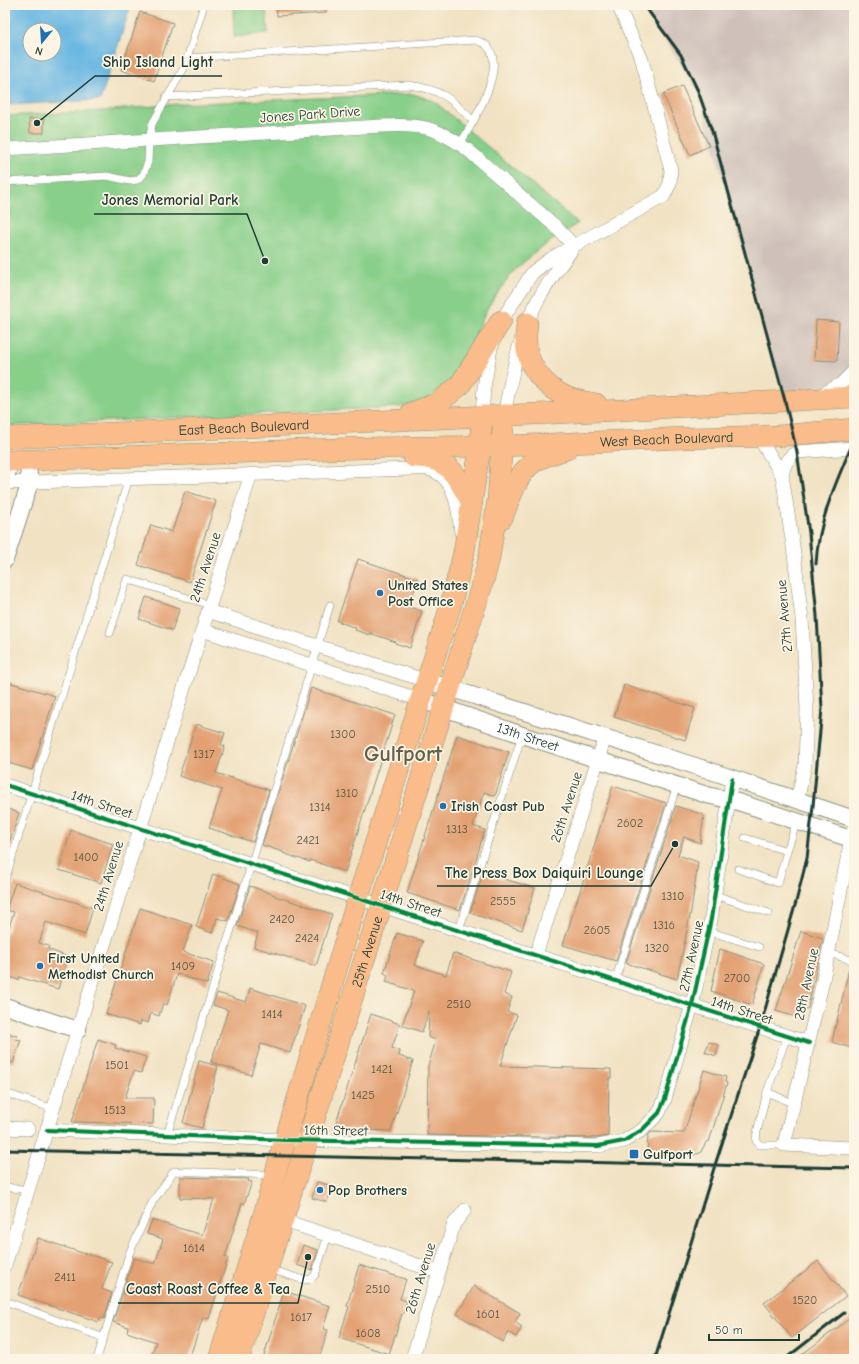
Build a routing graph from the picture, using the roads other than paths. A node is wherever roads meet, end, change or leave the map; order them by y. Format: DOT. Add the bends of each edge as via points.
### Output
graph roads {
  1 [pos="204,5"];
  2 [pos="618,5"];
  3 [pos="187,58"];
  4 [pos="166,97"];
  5 [pos="473,121"];
  6 [pos="149,141"];
  7 [pos="460,144"];
  8 [pos="5,149"];
  9 [pos="5,182"];
  10 [pos="574,246"];
  11 [pos="501,321"];
  12 [pos="528,323"];
  13 [pos="854,371"];
  14 [pos="854,397"];
  15 [pos="814,399"];
  16 [pos="622,410"];
  17 [pos="504,415"];
  18 [pos="482,416"];
  19 [pos="392,420"];
  20 [pos="854,429"];
  21 [pos="758,436"];
  22 [pos="5,438"];
  23 [pos="590,442"];
  24 [pos="501,446"];
  25 [pos="480,447"];
  26 [pos="854,448"];
  27 [pos="152,456"];
  28 [pos="11,469"];
  29 [pos="251,474"];
  30 [pos="782,475"];
  31 [pos="129,478"];
  32 [pos="30,482"];
  33 [pos="472,503"];
  34 [pos="491,542"];
  35 [pos="464,552"];
  36 [pos="5,560"];
  37 [pos="330,605"];
  38 [pos="209,608"];
  39 [pos="202,630"];
  40 [pos="110,633"];
  41 [pos="318,646"];
  42 [pos="312,665"];
  43 [pos="424,690"];
  44 [pos="447,698"];
  45 [pos="522,735"];
  46 [pos="605,737"];
  47 [pos="598,760"];
  48 [pos="732,779"];
  49 [pos="5,785"];
  50 [pos="677,785"];
  51 [pos="32,794"];
  52 [pos="728,800"];
  53 [pos="797,800"];
  54 [pos="854,820"];
  55 [pos="797,821"];
  56 [pos="140,828"];
  57 [pos="853,836"];
  58 [pos="745,838"];
  59 [pos="787,851"];
  60 [pos="251,864"];
  61 [pos="738,869"];
  62 [pos="5,880"];
  63 [pos="715,895"];
  64 [pos="358,898"];
  65 [pos="381,905"];
  66 [pos="769,913"];
  67 [pos="459,930"];
  68 [pos="708,931"];
  69 [pos="759,947"];
  70 [pos="829,953"];
  71 [pos="536,955"];
  72 [pos="854,961"];
  73 [pos="615,981"];
  74 [pos="692,1005"];
  75 [pos="5,1006"];
  76 [pos="78,1030"];
  77 [pos="787,1036"];
  78 [pos="809,1043"];
  79 [pos="5,1092"];
  80 [pos="767,1092"];
  81 [pos="794,1104"];
  82 [pos="54,1109"];
  83 [pos="5,1128"];
  84 [pos="28,1129"];
  85 [pos="48,1130"];
  86 [pos="167,1135"];
  87 [pos="285,1140"];
  88 [pos="308,1140"];
  89 [pos="624,1141"];
  90 [pos="784,1145"];
  91 [pos="854,1148"];
  92 [pos="275,1175"];
  93 [pos="5,1187"];
  94 [pos="29,1190"];
  95 [pos="466,1210"];
  96 [pos="282,1220"];
  97 [pos="328,1235"];
  98 [pos="7,1250"];
  99 [pos="5,1265"];
  100 [pos="267,1268"];
  101 [pos="438,1272"];
  102 [pos="5,1301"];
  103 [pos="104,1338"];
  104 [pos="97,1359"];
  105 [pos="218,1359"];
  106 [pos="239,1359"];
  107 [pos="412,1359"];
  1 -- 3 [label="lane"];
  2 -- 10 [label="street" via="642,60 671,170 670,183 664,196"];
  3 -- 4 [label="lane" via="184,68"];
  3 -- 5 [label="lane" via="476,40 487,46 494,56 494,67 485,97"];
  4 -- 5 [label="lane" via="408,85 436,90 461,108"];
  4 -- 6 [label="lane" via="152,124"];
  5 -- 7 [label="lane"];
  6 -- 7 [label="street, Jones Park Drive" via="407,125 426,127"];
  6 -- 8 [label="street, Jones Park Drive"];
  6 -- 9 [label="lane" via="146,170 137,180 107,176"];
  7 -- 10 [label="street, Jones Park Drive" via="554,225"];
  10 -- 11 [label="street" via="533,272"];
  10 -- 12 [label="street" via="536,303"];
  11 -- 18 [label="street" via="491,348"];
  11 -- 19 [label="main road" via="453,392 438,403"];
  12 -- 16 [label="main road" via="526,342 530,357 543,381 570,398"];
  12 -- 17 [label="street"];
  13 -- 15 [label="street" via="840,384"];
  14 -- 15 [label="main road"];
  15 -- 16 [label="main road"];
  16 -- 17 [label="main road"];
  17 -- 18 [label="main road"];
  17 -- 24 [label="main road"];
  18 -- 19 [label="main road, East Beach Boulevard"];
  18 -- 25 [label="main road, 25th Avenue"];
  19 -- 22 [label="main road, East Beach Boulevard"];
  20 -- 21 [label="main road, West Beach Boulevard"];
  21 -- 23 [label="main road, West Beach Boulevard"];
  21 -- 30 [label="street, 27th Avenue"];
  23 -- 24 [label="main road, West Beach Boulevard"];
  23 -- 34 [label="main road" via="549,455 526,468"];
  24 -- 25 [label="main road, West Beach Boulevard"];
  24 -- 34 [label="main road" via="498,499"];
  25 -- 27 [label="main road, East Beach Boulevard" via="361,448"];
  25 -- 33 [label="main road, 25th Avenue"];
  26 -- 30 [label="street" via="797,452 790,455"];
  27 -- 28 [label="main road, East Beach Boulevard"];
  27 -- 33 [label="main road" via="182,462 434,458 452,470"];
  28 -- 32 [label="street"];
  28 -- 32 [label="street"];
  29 -- 31 [label="street"];
  29 -- 35 [label="street" via="411,469 433,471 444,478 454,493"];
  29 -- 38 [label="street, 24th Avenue"];
  30 -- 53 [label="street, 27th Avenue" via="802,619 806,708 805,765"];
  31 -- 32 [label="street"];
  31 -- 51 [label="lane"];
  32 -- 36 [label="street"];
  33 -- 35 [label="main road, 25th Avenue"];
  34 -- 44 [label="main road, 25th Avenue" via="484,578"];
  35 -- 43 [label="main road, 25th Avenue" via="450,608"];
  37 -- 41 [label="lane"];
  38 -- 39 [label="street, 24th Avenue"];
  38 -- 40 [label="lane" via="127,579"];
  38 -- 41 [label="street, 13th Street"];
  39 -- 42 [label="street, 13th Street"];
  39 -- 56 [label="street, 24th Avenue"];
  41 -- 42 [label="lane"];
  41 -- 43 [label="street, 13th Street"];
  42 -- 43 [label="street, 13th Street"];
  42 -- 60 [label="lane"];
  43 -- 44 [label="street, 13th Street"];
  43 -- 64 [label="main road, 25th Avenue"];
  44 -- 45 [label="street, 13th Street"];
  44 -- 46 [label="street, 13th Street"];
  44 -- 65 [label="main road, 25th Avenue"];
  45 -- 47 [label="street, 13th Street"];
  45 -- 67 [label="lane"];
  46 -- 47 [label="street, 26th Avenue"];
  46 -- 48 [label="street, 13th Street"];
  47 -- 50 [label="street, 13th Street"];
  47 -- 71 [label="street, 26th Avenue"];
  48 -- 52 [label="street, 27th Avenue"];
  48 -- 53 [label="street, 13th Street"];
  49 -- 51 [label="street, 14th Street"];
  50 -- 52 [label="street, 13th Street"];
  50 -- 73 [label="lane"];
  51 -- 56 [label="street, 14th Street"];
  51 -- 62 [label="lane"];
  52 -- 55 [label="street, 13th Street"];
  52 -- 63 [label="street, 27th Avenue"];
  53 -- 54 [label="street, 13th Street"];
  55 -- 57 [label="street, 13th Street"];
  55 -- 59 [label="lane"];
  56 -- 60 [label="street, 14th Street"];
  56 -- 76 [label="street, 24th Avenue"];
  57 -- 70 [label="street, 28th Avenue"];
  58 -- 59 [label="lane"];
  59 -- 61 [label="lane" via="778,883"];
  60 -- 64 [label="street, 14th Street"];
  60 -- 86 [label="lane"];
  63 -- 66 [label="lane"];
  63 -- 68 [label="street, 27th Avenue"];
  64 -- 65 [label="street, 14th Street"];
  64 -- 87 [label="main road, 25th Avenue"];
  65 -- 67 [label="street, 14th Street"];
  65 -- 88 [label="main road, 25th Avenue"];
  67 -- 71 [label="street, 14th Street"];
  68 -- 69 [label="lane"];
  68 -- 74 [label="street, 27th Avenue"];
  70 -- 72 [label="lane"];
  70 -- 78 [label="street, 28th Avenue"];
  71 -- 73 [label="street, 14th Street"];
  73 -- 74 [label="street, 14th Street"];
  74 -- 77 [label="street, 14th Street"];
  74 -- 89 [label="street, 27th Avenue" via="659,1113 642,1130"];
  75 -- 76 [label="street"];
  76 -- 82 [label="street, 24th Avenue"];
  77 -- 78 [label="street, 14th Street"];
  77 -- 80 [label="lane"];
  78 -- 81 [label="street, 28th Avenue"];
  79 -- 82 [label="lane"];
  80 -- 81 [label="lane"];
  80 -- 90 [label="lane" via="756,1142 760,1145"];
  81 -- 90 [label="street, 28th Avenue"];
  82 -- 85 [label="street, 24th Avenue"];
  83 -- 84 [label="street"];
  85 -- 86 [label="street, 16th Street"];
  85 -- 94 [label="street, 24th Avenue"];
  86 -- 87 [label="street, 16th Street"];
  87 -- 88 [label="street, 16th Street"];
  87 -- 92 [label="main road, 25th Avenue"];
  88 -- 89 [label="street, 16th Street" via="598,1146"];
  88 -- 96 [label="main road, 25th Avenue"];
  90 -- 91 [label="street"];
  92 -- 103 [label="lane" via="174,1171 153,1201 129,1254"];
  92 -- 105 [label="main road, 25th Avenue"];
  93 -- 94 [label="lane"];
  94 -- 98 [label="street, 24th Avenue"];
  95 -- 101 [label="street, 26th Avenue" via="454,1224"];
  96 -- 97 [label="street"];
  96 -- 100 [label="main road, 25th Avenue"];
  97 -- 100 [label="lane" via="315,1275 311,1279 304,1280"];
  97 -- 101 [label="street"];
  98 -- 99 [label="street, 24th Avenue"];
  100 -- 106 [label="main road, 25th Avenue"];
  101 -- 107 [label="street, 26th Avenue"];
  102 -- 103 [label="lane"];
  103 -- 104 [label="lane"];
}
